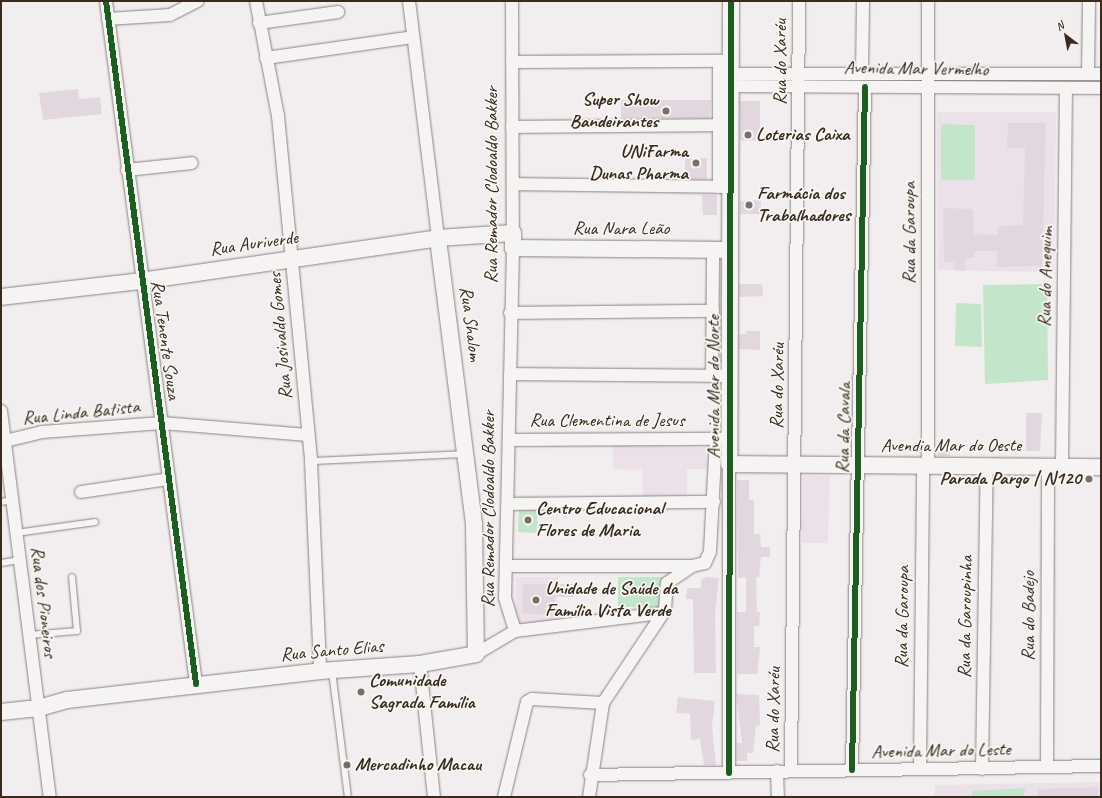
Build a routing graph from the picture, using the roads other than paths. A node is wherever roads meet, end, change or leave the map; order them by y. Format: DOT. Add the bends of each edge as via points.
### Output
graph roads {
  1 [pos="106,1"];
  2 [pos="198,1"];
  3 [pos="256,1"];
  4 [pos="409,1"];
  5 [pos="512,1"];
  6 [pos="731,1"];
  7 [pos="799,1"];
  8 [pos="863,1"];
  9 [pos="928,1"];
  10 [pos="1089,1"];
  11 [pos="338,12"];
  12 [pos="108,19"];
  13 [pos="259,23"];
  14 [pos="413,37"];
  15 [pos="266,58"];
  16 [pos="512,62"];
  17 [pos="728,70"];
  18 [pos="862,74"];
  19 [pos="928,74"];
  20 [pos="1088,74"];
  21 [pos="1101,74"];
  22 [pos="799,80"];
  23 [pos="865,87"];
  24 [pos="929,87"];
  25 [pos="1066,88"];
  26 [pos="1101,88"];
  27 [pos="725,125"];
  28 [pos="512,127"];
  29 [pos="192,163"];
  30 [pos="127,170"];
  31 [pos="513,184"];
  32 [pos="724,187"];
  33 [pos="438,238"];
  34 [pos="513,241"];
  35 [pos="713,250"];
  36 [pos="728,250"];
  37 [pos="292,258"];
  38 [pos="141,281"];
  39 [pos="1,297"];
  40 [pos="713,311"];
  41 [pos="510,313"];
  42 [pos="510,374"];
  43 [pos="712,376"];
  44 [pos="730,376"];
  45 [pos="1,411"];
  46 [pos="162,423"];
  47 [pos="308,435"];
  48 [pos="723,439"];
  49 [pos="509,440"];
  50 [pos="3,441"];
  51 [pos="467,454"];
  52 [pos="311,461"];
  53 [pos="729,464"];
  54 [pos="796,465"];
  55 [pos="925,465"];
  56 [pos="859,466"];
  57 [pos="987,466"];
  58 [pos="1055,466"];
  59 [pos="1101,467"];
  60 [pos="169,479"];
  61 [pos="81,492"];
  62 [pos="7,501"];
  63 [pos="714,502"];
  64 [pos="509,504"];
  65 [pos="95,522"];
  66 [pos="16,533"];
  67 [pos="20,560"];
  68 [pos="1,562"];
  69 [pos="506,566"];
  70 [pos="695,566"];
  71 [pos="72,577"];
  72 [pos="661,613"];
  73 [pos="515,631"];
  74 [pos="29,635"];
  75 [pos="476,654"];
  76 [pos="420,664"];
  77 [pos="326,670"];
  78 [pos="196,684"];
  79 [pos="603,703"];
  80 [pos="39,708"];
  81 [pos="1,712"];
  82 [pos="1101,766"];
  83 [pos="1047,767"];
  84 [pos="982,768"];
  85 [pos="852,770"];
  86 [pos="920,770"];
  87 [pos="777,771"];
  88 [pos="791,771"];
  89 [pos="729,773"];
  90 [pos="590,775"];
  91 [pos="50,797"];
  92 [pos="348,797"];
  93 [pos="434,797"];
  94 [pos="504,797"];
  95 [pos="589,797"];
  96 [pos="778,797"];
  1 -- 12 [label="street, Rua Tenente Souza"];
  2 -- 12 [label="street" via="170,14"];
  3 -- 13 [label="street, Rua Josivaldo Gomes"];
  4 -- 14 [label="street, Rua Shalom"];
  5 -- 16 [label="street, Rua Remador Clodoaldo Bakker"];
  6 -- 17 [label="street, Avenida Mar do Norte"];
  7 -- 22 [label="street, Rua do Xaréu"];
  8 -- 18 [label="street"];
  9 -- 19 [label="street, Rua da Garoupa"];
  10 -- 20 [label="street"];
  11 -- 13 [label="street"];
  12 -- 30 [label="street, Rua Tenente Souza"];
  13 -- 15 [label="street, Rua Josivaldo Gomes"];
  14 -- 15 [label="street"];
  14 -- 33 [label="street, Rua Shalom"];
  15 -- 37 [label="street, Rua Josivaldo Gomes" via="278,116"];
  16 -- 17 [label="street, Avenida Mar Vermelho"];
  16 -- 28 [label="street, Rua Remador Clodoaldo Bakker"];
  17 -- 22 [label="street, Avenida Mar Vermelho"];
  17 -- 27 [label="street, Avenida Mar do Norte"];
  17 -- 27 [label="street"];
  18 -- 19 [label="street, Avenida Mar Vermelho"];
  18 -- 22 [label="street, Avenida Mar Vermelho"];
  19 -- 20 [label="street, Avenida Mar Vermelho"];
  19 -- 24 [label="street, Rua da Garoupa"];
  20 -- 21 [label="street, Avenida Mar Vermelho"];
  22 -- 23 [label="street, Avenida Mar Vermelho"];
  22 -- 54 [label="street, Rua do Xaréu"];
  23 -- 24 [label="street, Avenida Mar Vermelho"];
  23 -- 56 [label="street, Rua da Cavala"];
  24 -- 25 [label="street, Avenida Mar Vermelho"];
  24 -- 55 [label="street, Rua da Garoupa"];
  25 -- 26 [label="street, Avenida Mar Vermelho"];
  25 -- 58 [label="street, Rua do Anequim"];
  27 -- 28 [label="street"];
  27 -- 32 [label="street, Avenida Mar do Norte"];
  28 -- 31 [label="street, Rua Remador Clodoaldo Bakker"];
  29 -- 30 [label="street"];
  30 -- 38 [label="street, Rua Tenente Souza"];
  31 -- 32 [label="street"];
  31 -- 34 [label="street, Rua Remador Clodoaldo Bakker"];
  32 -- 36 [label="street, Avenida Mar do Norte"];
  33 -- 34 [label="street, Rua Auriverde"];
  33 -- 37 [label="street, Rua Auriverde"];
  33 -- 51 [label="street, Rua Shalom"];
  34 -- 35 [label="street, Rua Nara Leão"];
  34 -- 41 [label="street, Rua Remador Clodoaldo Bakker"];
  35 -- 36 [label="street, Rua Nara Leão"];
  35 -- 40 [label="street"];
  36 -- 44 [label="street, Avenida Mar do Norte"];
  37 -- 38 [label="street, Rua Auriverde"];
  37 -- 47 [label="street, Rua Josivaldo Gomes"];
  38 -- 39 [label="street, Rua Auriverde"];
  38 -- 46 [label="street, Rua Tenente Souza"];
  40 -- 41 [label="street"];
  40 -- 43 [label="street"];
  41 -- 42 [label="street, Rua Remador Clodoaldo Bakker"];
  42 -- 43 [label="street"];
  42 -- 49 [label="street, Rua Remador Clodoaldo Bakker"];
  43 -- 44 [label="street"];
  44 -- 48 [label="street, Avenida Mar do Norte"];
  45 -- 50 [label="street, Rua dos Pioneiros"];
  46 -- 47 [label="street, Rua Linda Batista"];
  46 -- 50 [label="street, Rua Linda Batista" via="42,432"];
  46 -- 60 [label="street, Rua Tenente Souza"];
  47 -- 52 [label="street, Rua Josivaldo Gomes"];
  48 -- 49 [label="street, Rua Clementina de Jesus"];
  48 -- 53 [label="street, Avenida Mar do Norte"];
  48 -- 63 [label="street"];
  49 -- 64 [label="street, Rua Remador Clodoaldo Bakker"];
  50 -- 62 [label="street, Rua dos Pioneiros"];
  51 -- 52 [label="lane"];
  51 -- 75 [label="street, Rua Shalom" via="474,524"];
  52 -- 77 [label="street, Rua Josivaldo Gomes"];
  53 -- 54 [label="street, Avendia Mar do Oeste"];
  53 -- 89 [label="street, Avenida Mar do Norte"];
  54 -- 56 [label="street, Avendia Mar do Oeste"];
  54 -- 88 [label="street, Rua do Xaréu"];
  55 -- 56 [label="street, Avendia Mar do Oeste"];
  55 -- 57 [label="street, Avendia Mar do Oeste"];
  55 -- 86 [label="street, Rua da Garoupa"];
  56 -- 85 [label="street, Rua da Cavala"];
  57 -- 58 [label="street, Avendia Mar do Oeste"];
  57 -- 84 [label="street, Rua da Garoupinha"];
  58 -- 59 [label="street, Avendia Mar do Oeste"];
  58 -- 83 [label="street, Rua do Badejo"];
  60 -- 61 [label="street"];
  60 -- 78 [label="street, Rua Tenente Souza"];
  62 -- 66 [label="street, Rua dos Pioneiros"];
  63 -- 64 [label="street"];
  63 -- 70 [label="street" via="710,552 705,563"];
  64 -- 69 [label="street, Rua Remador Clodoaldo Bakker"];
  65 -- 66 [label="lane"];
  66 -- 67 [label="street, Rua dos Pioneiros"];
  67 -- 68 [label="lane"];
  67 -- 74 [label="street, Rua dos Pioneiros"];
  69 -- 70 [label="street"];
  69 -- 73 [label="street, Rua Remador Clodoaldo Bakker" via="506,604"];
  70 -- 72 [label="street" via="667,583 667,606"];
  71 -- 74 [label="lane" via="77,631"];
  72 -- 73 [label="street, Rua Santo Elias"];
  72 -- 79 [label="street"];
  73 -- 75 [label="street, Rua Santo Elias"];
  74 -- 80 [label="street, Rua dos Pioneiros"];
  75 -- 76 [label="street, Rua Santo Elias"];
  76 -- 77 [label="street, Rua Santo Elias"];
  76 -- 93 [label="street"];
  77 -- 78 [label="street, Rua Santo Elias"];
  77 -- 92 [label="lane, Rua Josivaldo Gomes"];
  78 -- 80 [label="street, Rua Santo Elias" via="68,700"];
  79 -- 90 [label="street"];
  79 -- 94 [label="street" via="532,699 527,702"];
  80 -- 81 [label="street, Rua Santo Elias"];
  80 -- 91 [label="street, Rua dos Pioneiros"];
  82 -- 83 [label="street, Avenida Mar do Leste"];
  83 -- 84 [label="street, Avenida Mar do Leste"];
  84 -- 86 [label="street, Avenida Mar do Leste"];
  85 -- 86 [label="street, Avenida Mar do Leste"];
  85 -- 88 [label="street, Avenida Mar do Leste"];
  87 -- 88 [label="street, Avenida Mar do Leste"];
  87 -- 89 [label="street, Avenida Mar do Leste"];
  87 -- 96 [label="street"];
  89 -- 90 [label="street, Avenida Mar do Leste"];
  90 -- 95 [label="street"];
}
